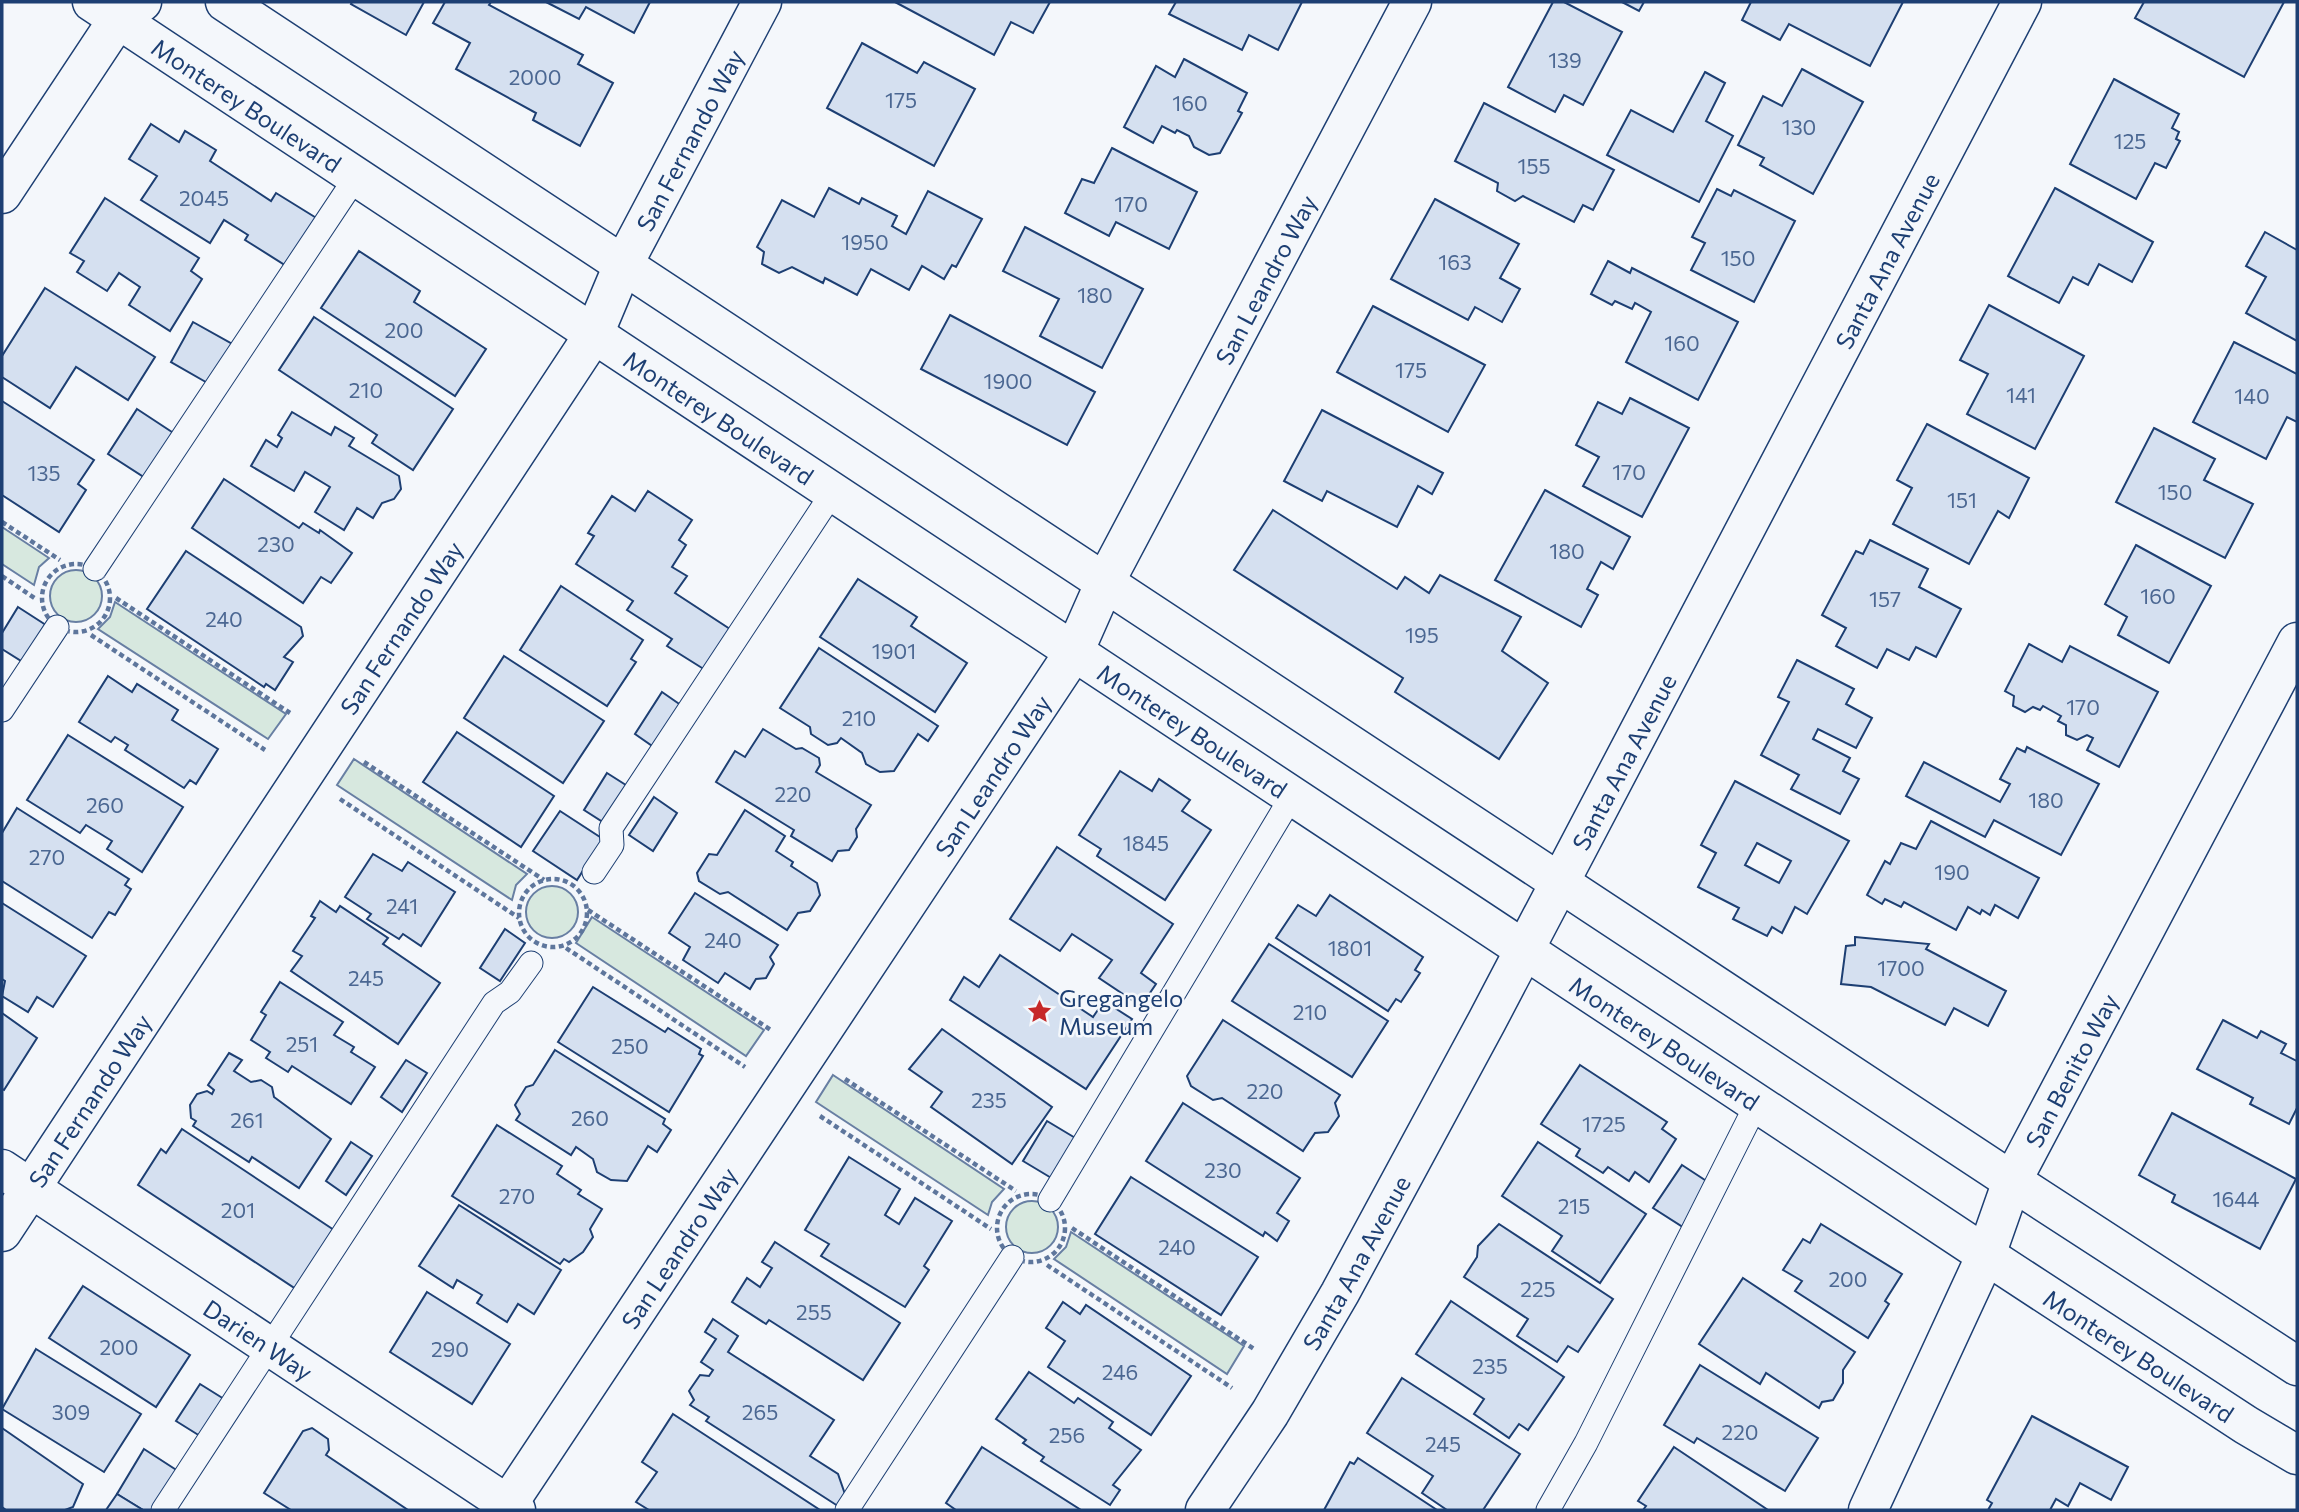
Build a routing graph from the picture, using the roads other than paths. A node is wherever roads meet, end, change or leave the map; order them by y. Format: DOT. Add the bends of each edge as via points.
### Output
graph roads {
  1 [pos="225,2"];
  2 [pos="762,2"];
  3 [pos="1412,2"];
  4 [pos="2022,2"];
  5 [pos="117,7"];
  6 [pos="356,177"];
  7 [pos="2,194"];
  8 [pos="623,265"];
  9 [pos="594,334"];
  10 [pos="833,492"];
  11 [pos="95,569"];
  12 [pos="1105,582"];
  13 [pos="57,627"];
  14 [pos="2297,642"];
  15 [pos="1074,652"];
  16 [pos="2,710"];
  17 [pos="1292,796"];
  18 [pos="594,872"];
  19 [pos="1558,881"];
  20 [pos="1523,948"];
  21 [pos="531,963"];
  22 [pos="1758,1104"];
  23 [pos="16,1179"];
  24 [pos="2012,1181"];
  25 [pos="1050,1200"];
  26 [pos="2,1233"];
  27 [pos="1986,1255"];
  28 [pos="1012,1257"];
  29 [pos="270,1348"];
  30 [pos="2297,1366"];
  31 [pos="2297,1455"];
  32 [pos="509,1508"];
  33 [pos="163,1510"];
  34 [pos="847,1510"];
  35 [pos="1205,1510"];
  36 [pos="1548,1510"];
  37 [pos="1868,1510"];
  1 -- 8 [label="street"];
  2 -- 8 [label="street, San Fernando Way"];
  3 -- 12 [label="street, San Leandro Way"];
  4 -- 19 [label="street, Santa Ana Avenue"];
  5 -- 6 [label="street, Monterey Boulevard"];
  5 -- 7 [label="street"];
  6 -- 9 [label="street, Monterey Boulevard"];
  6 -- 11 [label="lane"];
  8 -- 9 [label="street, San Fernando Way"];
  8 -- 12 [label="street"];
  9 -- 10 [label="street, Monterey Boulevard"];
  9 -- 23 [label="street, San Fernando Way"];
  10 -- 15 [label="street, Monterey Boulevard"];
  10 -- 18 [label="lane" via="611,828 612,845"];
  12 -- 15 [label="street, San Leandro Way"];
  12 -- 19 [label="street"];
  13 -- 16 [label="lane"];
  14 -- 24 [label="street, San Benito Way"];
  15 -- 17 [label="street, Monterey Boulevard"];
  15 -- 32 [label="street, San Leandro Way"];
  17 -- 20 [label="street, Monterey Boulevard"];
  17 -- 25 [label="lane"];
  19 -- 20 [label="street, Santa Ana Avenue"];
  19 -- 24 [label="street"];
  20 -- 22 [label="street, Monterey Boulevard"];
  20 -- 35 [label="street, Santa Ana Avenue" via="1294,1375"];
  21 -- 29 [label="lane" via="510,992 494,1003"];
  22 -- 27 [label="street, Monterey Boulevard"];
  22 -- 36 [label="lane"];
  23 -- 26 [label="street, San Fernando Way"];
  23 -- 29 [label="street, Darien Way"];
  24 -- 27 [label="street, San Benito Way"];
  24 -- 30 [label="street"];
  27 -- 31 [label="street, Monterey Boulevard"];
  27 -- 37 [label="street, San Benito Way"];
  28 -- 34 [label="lane"];
  29 -- 32 [label="street, Darien Way"];
  29 -- 33 [label="lane"];
}
